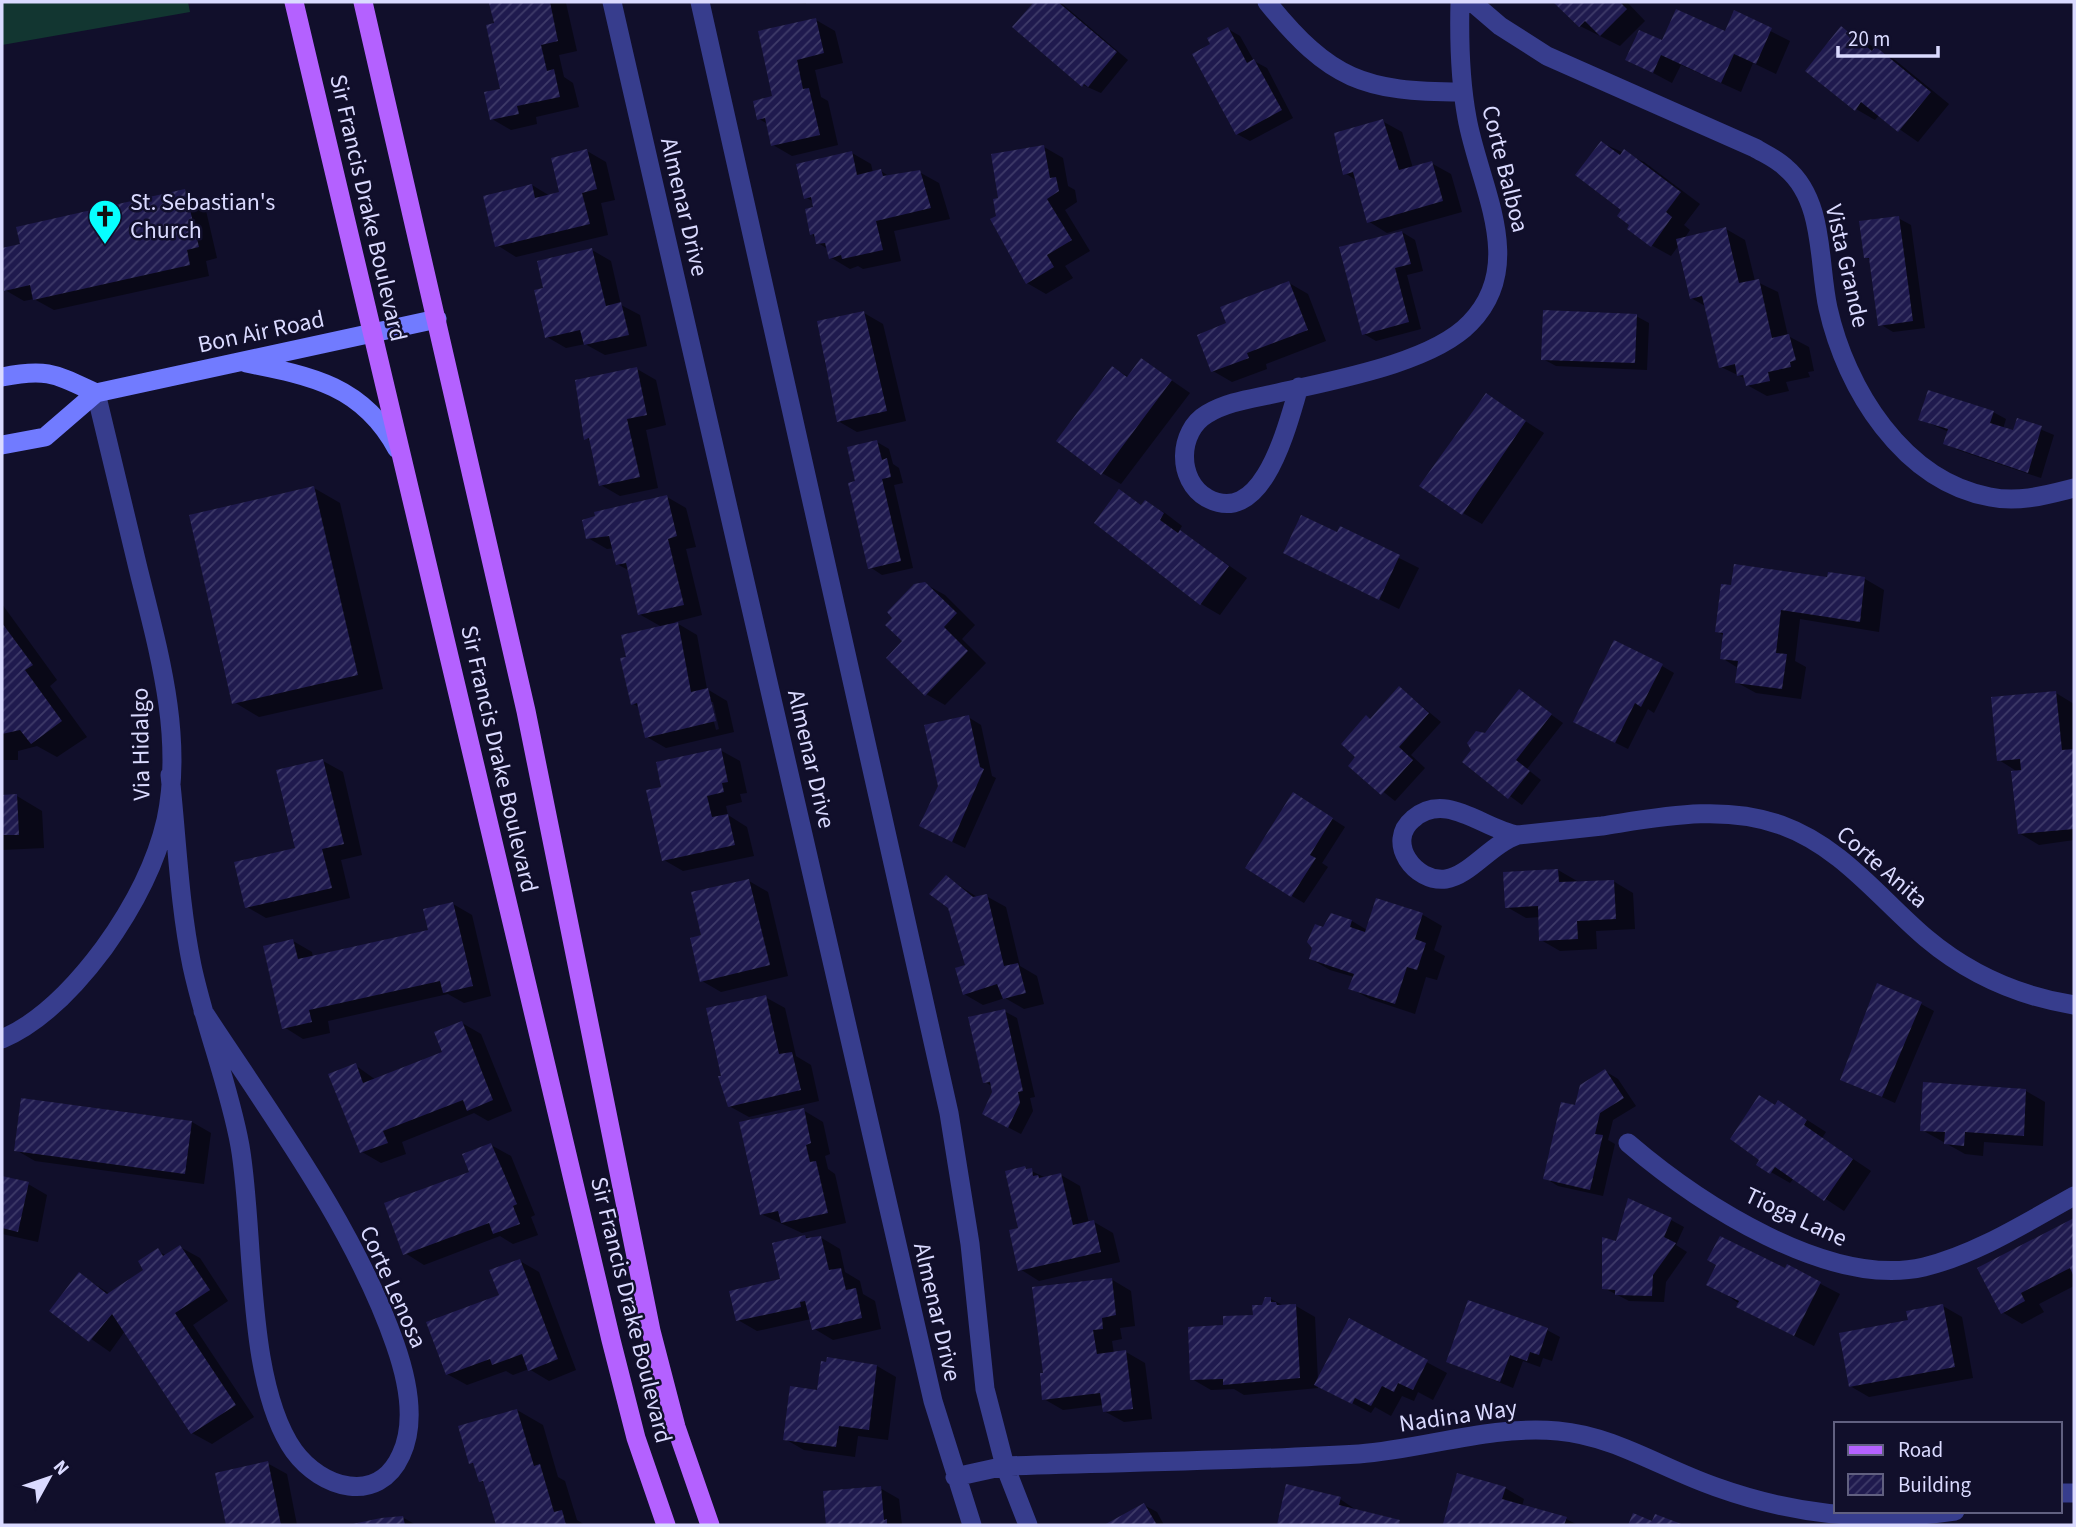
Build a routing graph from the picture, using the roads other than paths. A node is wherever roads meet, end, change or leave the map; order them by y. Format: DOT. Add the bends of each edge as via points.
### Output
graph roads {
  1 [pos="294,2"];
  2 [pos="363,2"];
  3 [pos="612,2"];
  4 [pos="700,2"];
  5 [pos="1255,2"];
  6 [pos="1460,2"];
  7 [pos="1472,2"];
  8 [pos="1271,6"];
  9 [pos="1462,92"];
  10 [pos="437,318"];
  11 [pos="372,332"];
  12 [pos="238,361"];
  13 [pos="2,377"];
  14 [pos="1299,387"];
  15 [pos="96,393"];
  16 [pos="2,445"];
  17 [pos="402,457"];
  18 [pos="2074,488"];
  19 [pos="170,775"];
  20 [pos="1518,835"];
  21 [pos="2074,1005"];
  22 [pos="203,1011"];
  23 [pos="2,1039"];
  24 [pos="1628,1143"];
  25 [pos="2074,1196"];
  26 [pos="1005,1466"];
  27 [pos="955,1477"];
  28 [pos="1936,1513"];
  29 [pos="666,1525"];
  30 [pos="710,1525"];
  31 [pos="972,1525"];
  32 [pos="1028,1525"];
  1 -- 11 [label="main road, Sir Francis Drake Boulevard"];
  2 -- 10 [label="main road, Sir Francis Drake Boulevard"];
  3 -- 27 [label="street, Almenar Drive" via="933,1401"];
  4 -- 26 [label="street, Almenar Drive" via="949,1113 969,1233 985,1389"];
  5 -- 8 [label="street"];
  6 -- 9 [label="street, Corte Balboa"];
  7 -- 18 [label="street, Vista Grande" via="1531,48 1755,148 1787,169 1802,187 1812,211 1828,308 1849,368 1884,427 1920,465 1952,485 1990,498 2029,498"];
  8 -- 9 [label="street" via="1311,49 1346,75 1407,92"];
  9 -- 14 [label="street, Corte Balboa" via="1499,239 1499,271 1488,299 1460,333 1439,346"];
  10 -- 11 [label="main road, Bon Air Road"];
  10 -- 30 [label="main road, Sir Francis Drake Boulevard" via="526,711 651,1331 676,1427"];
  11 -- 12 [label="main road, Bon Air Road"];
  11 -- 17 [label="main road, Sir Francis Drake Boulevard"];
  12 -- 15 [label="main road, Bon Air Road"];
  12 -- 17 [label="main road" via="300,374 348,393 370,410"];
  13 -- 15 [label="main road" via="49,372"];
  14 -- 14 [label="street, Corte Balboa" via="1278,453 1261,483 1235,502 1219,502 1199,492 1189,477 1184,452 1198,419 1229,404"];
  15 -- 16 [label="main road, Bon Air Road" via="45,437"];
  15 -- 19 [label="street, Via Hidalgo" via="163,671"];
  17 -- 29 [label="main road, Sir Francis Drake Boulevard" via="611,1340 636,1438"];
  19 -- 22 [label="street, Corte Lenosa" via="185,921"];
  19 -- 23 [label="street, Via Hidalgo" via="166,819 127,916 57,1001"];
  20 -- 20 [label="street, Corte Anita" via="1460,812 1435,809 1406,825 1403,847 1406,858 1422,875 1445,879 1457,876 1493,847"];
  20 -- 21 [label="street, Corte Anita" via="1696,814 1780,824 1844,860 1959,963 2015,991"];
  22 -- 22 [label="street, Corte Lenosa" via="228,1088 240,1146 257,1322 276,1418 302,1462 326,1481 342,1486 370,1484 393,1468 406,1438 409,1404 396,1346 332,1214"];
  24 -- 25 [label="street, Tioga Lane" via="1679,1183 1740,1219 1809,1254 1867,1270 1907,1270 1939,1263"];
  26 -- 27 [label="street, Nadina Way"];
  26 -- 28 [label="street, Nadina Way" via="1360,1454 1478,1434 1546,1431 1612,1443 1717,1488 1816,1513 1897,1517"];
  26 -- 32 [label="street, Almenar Drive"];
  27 -- 31 [label="street, Almenar Drive"];
}
